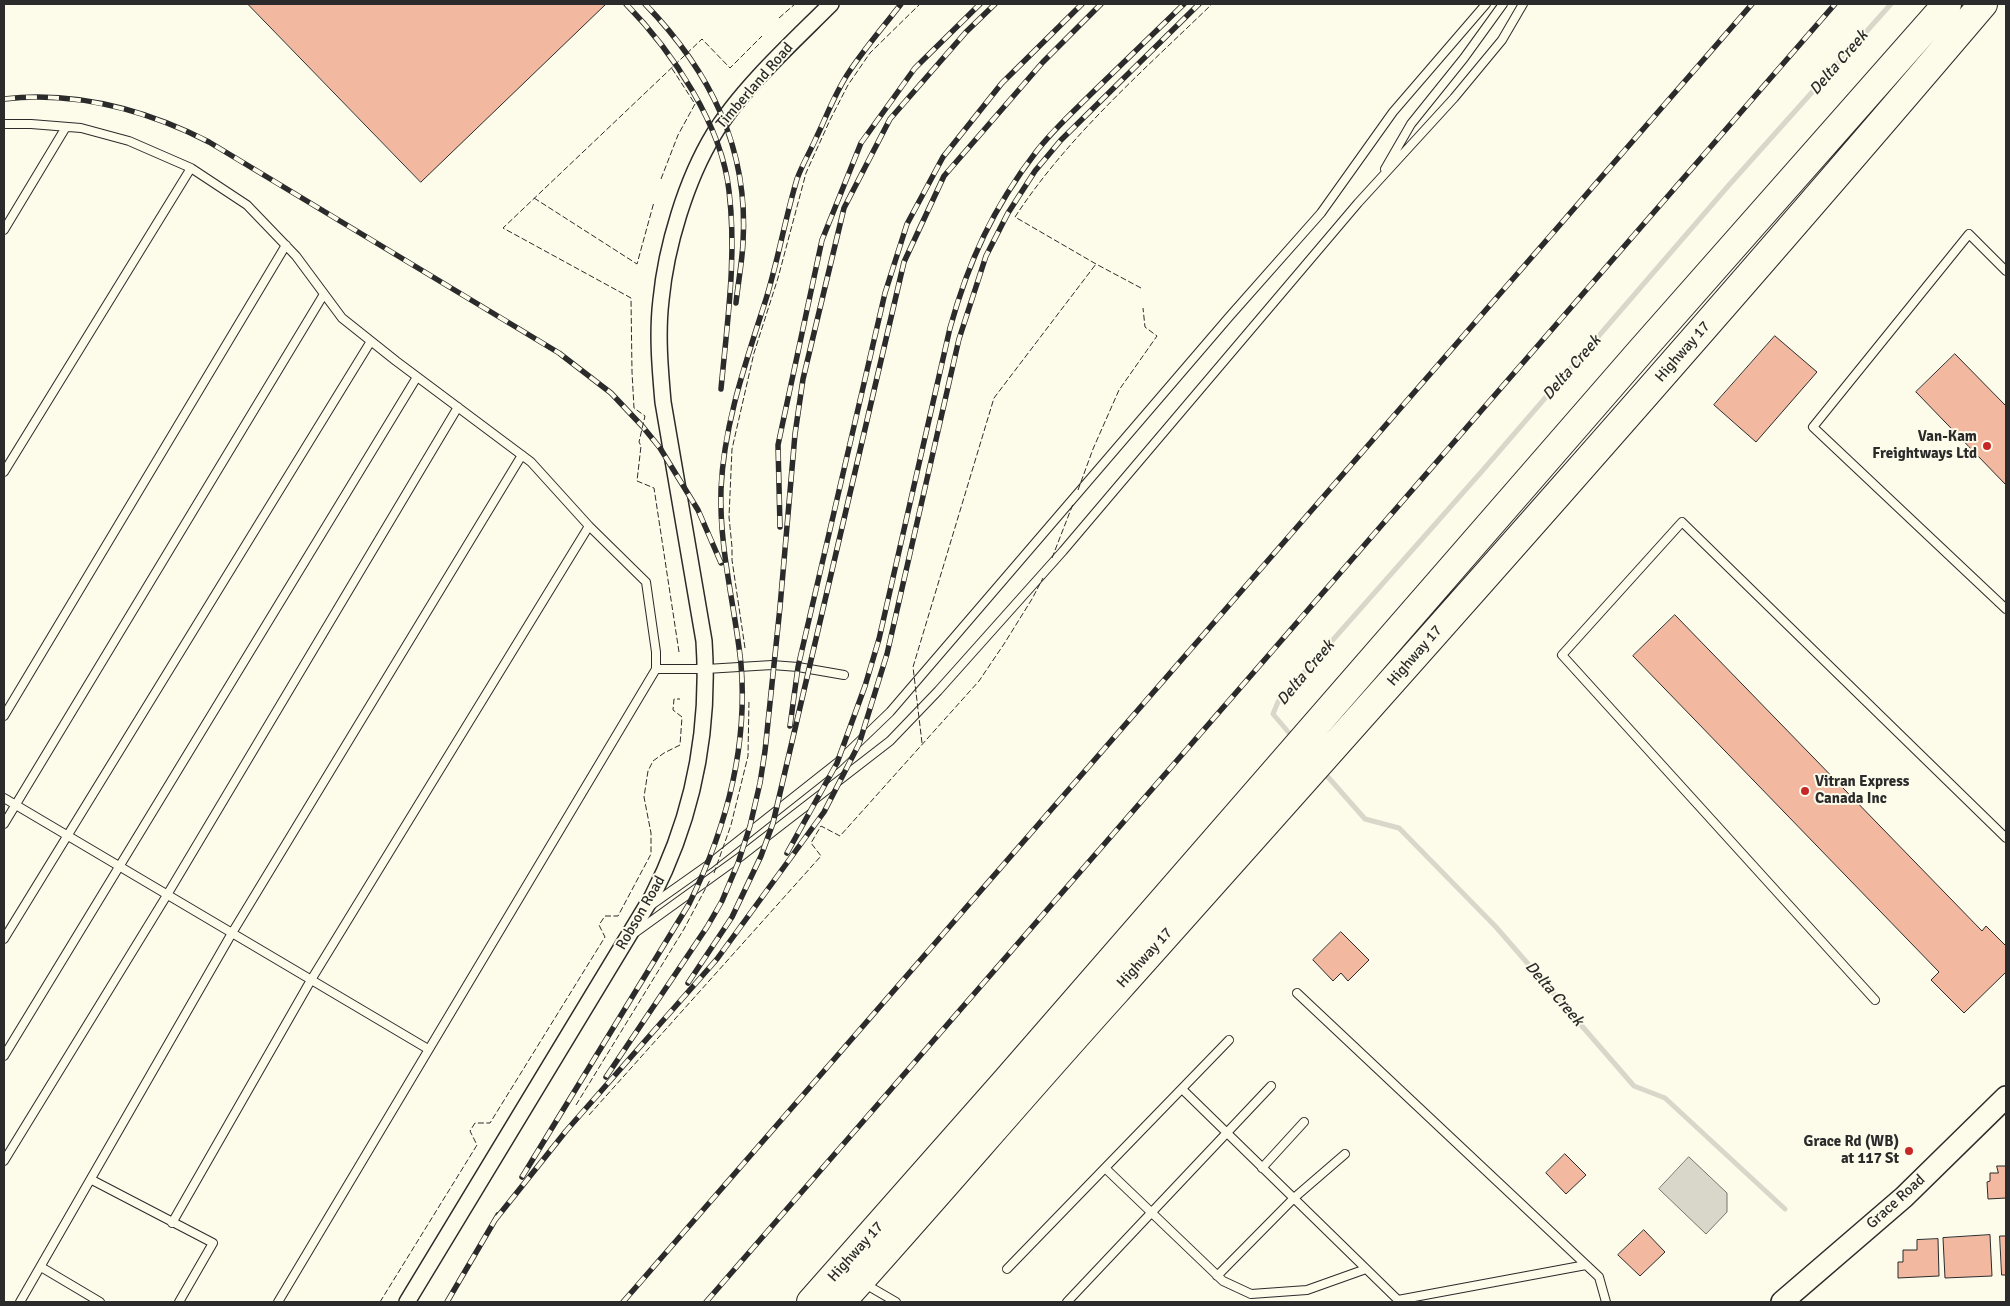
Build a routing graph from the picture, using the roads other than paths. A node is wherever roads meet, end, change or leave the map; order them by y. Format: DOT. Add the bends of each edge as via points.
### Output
graph roads {
  1 [pos="831,4"];
  2 [pos="1486,4"];
  3 [pos="1503,4"];
  4 [pos="1523,4"];
  5 [pos="1947,4"];
  6 [pos="1983,4"];
  7 [pos="1998,4"];
  8 [pos="1918,80"];
  9 [pos="4,124"];
  10 [pos="66,127"];
  11 [pos="190,168"];
  12 [pos="1378,181"];
  13 [pos="4,230"];
  14 [pos="286,245"];
  15 [pos="2006,271"];
  16 [pos="324,294"];
  17 [pos="371,342"];
  18 [pos="417,377"];
  19 [pos="458,407"];
  20 [pos="522,455"];
  21 [pos="4,472"];
  22 [pos="676,472"];
  23 [pos="589,526"];
  24 [pos="2006,609"];
  25 [pos="656,669"];
  26 [pos="706,669"];
  27 [pos="844,675"];
  28 [pos="4,716"];
  29 [pos="4,798"];
  30 [pos="15,805"];
  31 [pos="4,824"];
  32 [pos="67,836"];
  33 [pos="2006,838"];
  34 [pos="119,866"];
  35 [pos="167,895"];
  36 [pos="643,912"];
  37 [pos="232,933"];
  38 [pos="628,937"];
  39 [pos="4,939"];
  40 [pos="311,980"];
  41 [pos="1297,993"];
  42 [pos="1875,1000"];
  43 [pos="1229,1040"];
  44 [pos="428,1049"];
  45 [pos="4,1056"];
  46 [pos="1271,1086"];
  47 [pos="1182,1089"];
  48 [pos="2006,1097"];
  49 [pos="1304,1122"];
  50 [pos="1226,1133"];
  51 [pos="1346,1154"];
  52 [pos="4,1161"];
  53 [pos="1105,1168"];
  54 [pos="1262,1168"];
  55 [pos="92,1180"];
  56 [pos="1294,1198"];
  57 [pos="1151,1213"];
  58 [pos="172,1223"];
  59 [pos="1586,1264"];
  60 [pos="41,1266"];
  61 [pos="1007,1269"];
  62 [pos="1366,1269"];
  63 [pos="1217,1276"];
  64 [pos="860,1280"];
  65 [pos="20,1302"];
  66 [pos="100,1302"];
  67 [pos="179,1302"];
  68 [pos="278,1302"];
  69 [pos="407,1302"];
  70 [pos="811,1302"];
  71 [pos="841,1302"];
  72 [pos="896,1302"];
  73 [pos="1067,1302"];
  74 [pos="1606,1302"];
  75 [pos="1782,1302"];
  1 -- 22 [label="street, Timberland Road" via="781,54 724,120 714,134 687,193 668,256 659,336 663,402"];
  2 -- 36 [label="lane" via="1393,112 1321,213 890,712 837,763"];
  3 -- 12 [label="lane" via="1411,124"];
  4 -- 12 [label="lane" via="1496,48"];
  5 -- 70 [label="highway, Highway 17"];
  6 -- 8 [label="highway, Highway 17"];
  7 -- 8 [label="highway"];
  8 -- 64 [label="highway, Highway 17" via="1629,414"];
  9 -- 10 [label="lane"];
  10 -- 11 [label="lane" via="129,141"];
  10 -- 13 [label="lane"];
  11 -- 14 [label="lane" via="247,205"];
  11 -- 21 [label="lane"];
  12 -- 38 [label="lane" via="1063,551 890,741 740,857"];
  14 -- 16 [label="lane"];
  14 -- 28 [label="lane"];
  15 -- 24 [label="lane" via="1969,234 1813,427"];
  16 -- 17 [label="lane" via="342,318"];
  16 -- 30 [label="lane"];
  17 -- 18 [label="lane"];
  17 -- 32 [label="lane"];
  18 -- 19 [label="lane"];
  18 -- 34 [label="lane"];
  19 -- 20 [label="lane"];
  19 -- 35 [label="lane"];
  20 -- 23 [label="lane"];
  20 -- 37 [label="lane"];
  22 -- 26 [label="street, Robson Road"];
  23 -- 25 [label="lane" via="646,582"];
  23 -- 40 [label="lane"];
  25 -- 26 [label="lane"];
  25 -- 44 [label="lane"];
  26 -- 27 [label="lane" via="772,665"];
  26 -- 36 [label="street, Robson Road" via="693,789 666,868"];
  29 -- 30 [label="lane"];
  30 -- 31 [label="lane"];
  30 -- 32 [label="lane"];
  32 -- 34 [label="lane"];
  32 -- 39 [label="lane"];
  33 -- 42 [label="lane" via="1682,522 1562,655"];
  34 -- 35 [label="lane"];
  34 -- 45 [label="lane"];
  35 -- 37 [label="lane"];
  35 -- 52 [label="lane"];
  36 -- 38 [label="street, Robson Road"];
  37 -- 40 [label="lane"];
  37 -- 55 [label="lane"];
  38 -- 69 [label="street, Robson Road"];
  40 -- 44 [label="lane"];
  40 -- 58 [label="lane"];
  41 -- 59 [label="lane"];
  43 -- 47 [label="lane"];
  44 -- 68 [label="lane"];
  46 -- 50 [label="lane"];
  47 -- 50 [label="lane"];
  47 -- 53 [label="lane"];
  48 -- 75 [label="street, Grace Road" via="1904,1197"];
  49 -- 54 [label="lane"];
  50 -- 54 [label="lane"];
  50 -- 57 [label="lane"];
  51 -- 56 [label="lane"];
  53 -- 57 [label="lane"];
  53 -- 61 [label="lane"];
  54 -- 56 [label="lane"];
  55 -- 58 [label="lane"];
  55 -- 60 [label="lane"];
  56 -- 62 [label="lane"];
  56 -- 63 [label="lane"];
  57 -- 63 [label="lane"];
  57 -- 73 [label="lane"];
  58 -- 67 [label="lane" via="214,1243"];
  59 -- 62 [label="lane" via="1398,1300"];
  59 -- 74 [label="lane" via="1599,1277"];
  60 -- 65 [label="lane"];
  60 -- 66 [label="lane"];
  62 -- 63 [label="lane" via="1307,1290 1251,1294"];
  64 -- 71 [label="highway, Highway 17"];
  64 -- 72 [label="lane"];
}
